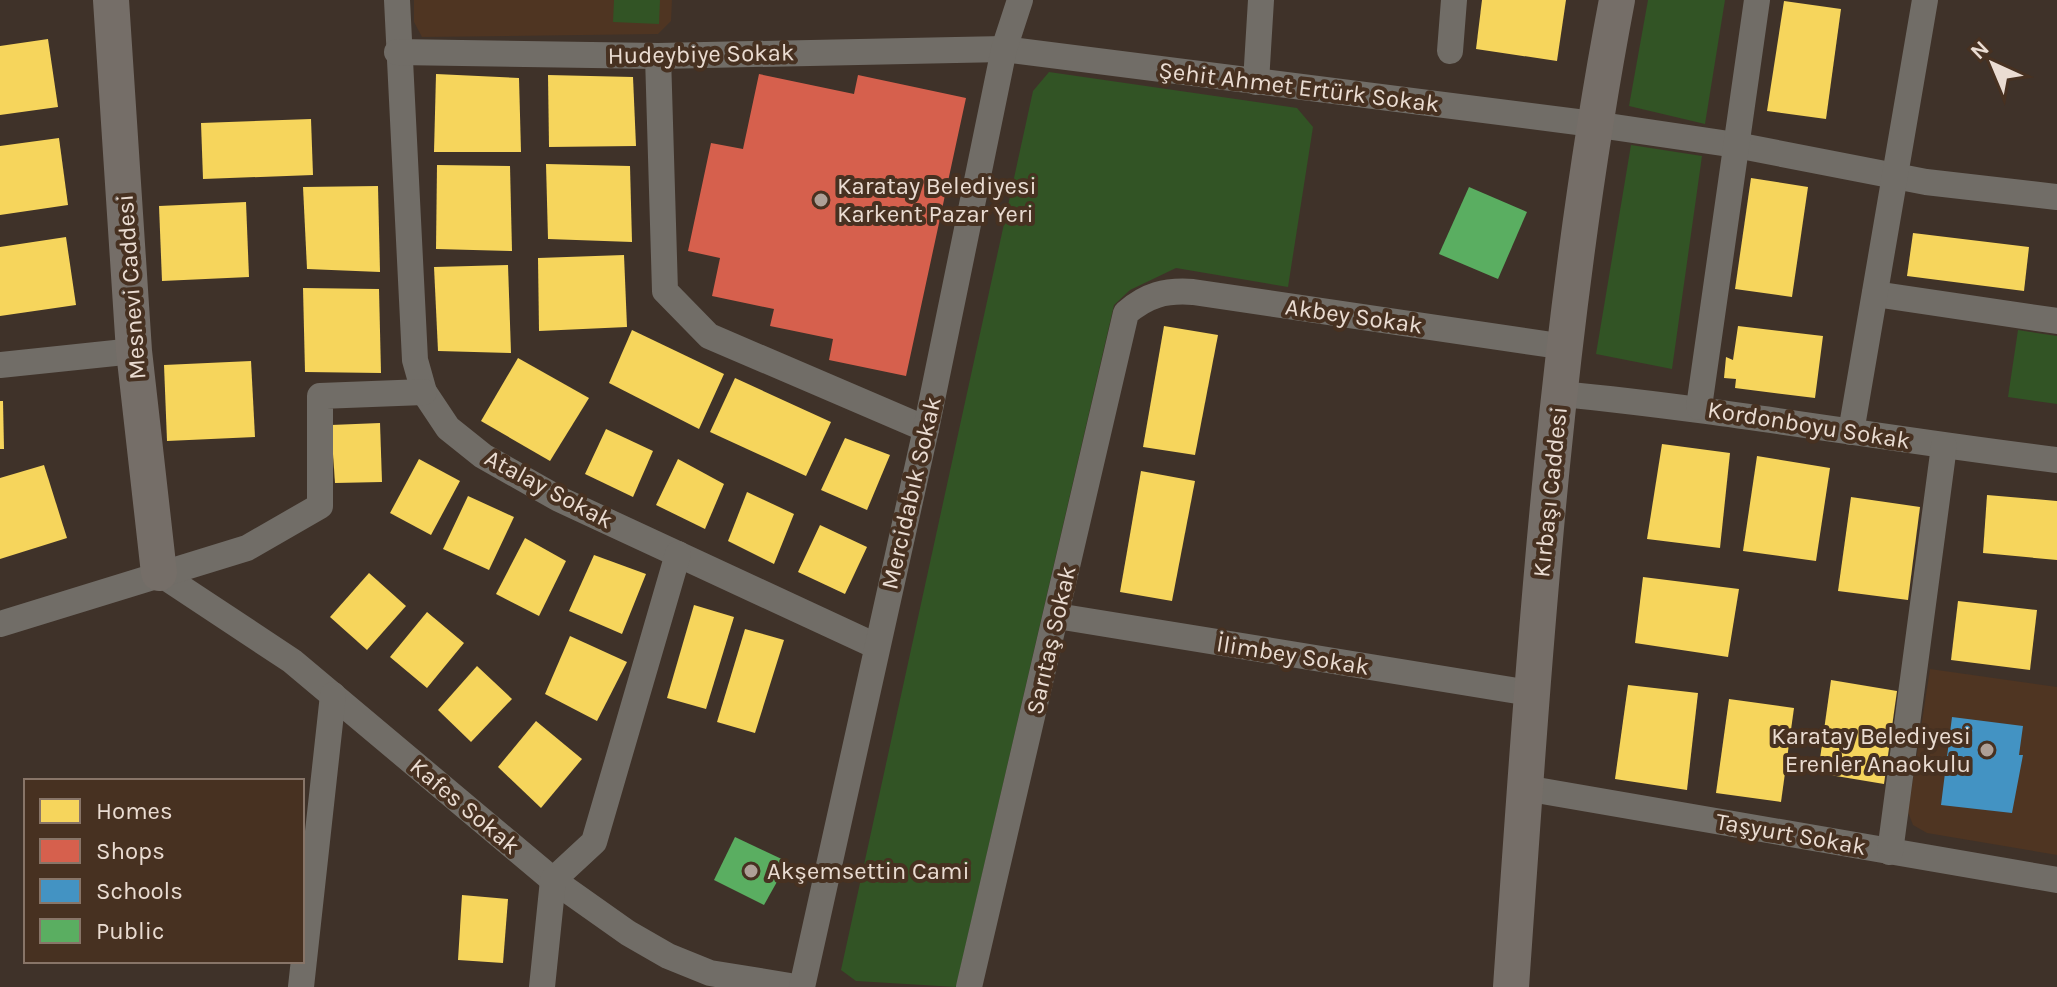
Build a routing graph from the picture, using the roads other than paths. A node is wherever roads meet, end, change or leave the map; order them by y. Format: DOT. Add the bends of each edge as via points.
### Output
graph roads {
  1 [pos="111,0"];
  2 [pos="397,0"];
  3 [pos="1020,0"];
  4 [pos="1261,0"];
  5 [pos="1454,0"];
  6 [pos="1617,0"];
  7 [pos="1757,0"];
  8 [pos="1925,0"];
  9 [pos="1004,49"];
  10 [pos="1450,51"];
  11 [pos="397,52"];
  12 [pos="658,56"];
  13 [pos="1256,82"];
  14 [pos="1593,124"];
  15 [pos="1736,145"];
  16 [pos="1896,174"];
  17 [pos="2057,197"];
  18 [pos="1875,294"];
  19 [pos="1142,299"];
  20 [pos="2057,321"];
  21 [pos="1566,347"];
  22 [pos="134,351"];
  23 [pos="0,365"];
  24 [pos="424,392"];
  25 [pos="1561,394"];
  26 [pos="1699,407"];
  27 [pos="926,429"];
  28 [pos="1851,432"];
  29 [pos="1944,446"];
  30 [pos="2057,460"];
  31 [pos="678,554"];
  32 [pos="159,573"];
  33 [pos="1057,616"];
  34 [pos="0,624"];
  35 [pos="876,646"];
  36 [pos="1530,693"];
  37 [pos="333,695"];
  38 [pos="1525,788"];
  39 [pos="1890,852"];
  40 [pos="553,880"];
  41 [pos="2057,880"];
  42 [pos="304,960"];
  43 [pos="304,963"];
  44 [pos="301,987"];
  45 [pos="542,987"];
  46 [pos="799,987"];
  47 [pos="969,987"];
  48 [pos="1511,987"];
  1 -- 22 [label="street, Mesnevi Caddesi"];
  2 -- 11 [label="street, Atalay Sokak"];
  3 -- 9 [label="street, Mercidabık Sokak"];
  4 -- 13 [label="street"];
  5 -- 10 [label="street"];
  6 -- 14 [label="street, Kırbaşı Caddesi"];
  7 -- 15 [label="street"];
  8 -- 16 [label="street"];
  9 -- 12 [label="street, Hudeybiye Sokak"];
  9 -- 13 [label="street, Şehit Ahmet Ertürk Sokak"];
  9 -- 27 [label="street, Mercidabık Sokak"];
  11 -- 12 [label="street, Hudeybiye Sokak"];
  11 -- 24 [label="street, Atalay Sokak" via="415,360"];
  12 -- 27 [label="street" via="665,291 709,336"];
  13 -- 14 [label="street, Şehit Ahmet Ertürk Sokak"];
  14 -- 15 [label="street, Şehit Ahmet Ertürk Sokak"];
  14 -- 21 [label="street, Kırbaşı Caddesi"];
  15 -- 16 [label="street, Şehit Ahmet Ertürk Sokak"];
  15 -- 26 [label="street"];
  16 -- 17 [label="street, Şehit Ahmet Ertürk Sokak"];
  16 -- 18 [label="street"];
  18 -- 20 [label="street"];
  18 -- 28 [label="street"];
  19 -- 21 [label="street, Akbey Sokak" via="1169,290 1193,292"];
  19 -- 33 [label="street, Sarıtaş Sokak" via="1126,313 1119,334"];
  21 -- 25 [label="street, Kırbaşı Caddesi"];
  22 -- 23 [label="street"];
  22 -- 32 [label="street, Mesnevi Caddesi"];
  24 -- 31 [label="street, Atalay Sokak" via="448,428 483,456 559,499"];
  24 -- 32 [label="street" via="320,396 320,506 247,548"];
  25 -- 26 [label="street, Kordonboyu Sokak"];
  25 -- 36 [label="street, Kırbaşı Caddesi"];
  26 -- 28 [label="street, Kordonboyu Sokak"];
  27 -- 35 [label="street, Mercidabık Sokak"];
  28 -- 29 [label="street, Kordonboyu Sokak"];
  29 -- 30 [label="street, Kordonboyu Sokak"];
  29 -- 39 [label="street"];
  31 -- 35 [label="street, Atalay Sokak"];
  31 -- 40 [label="street" via="594,842"];
  32 -- 34 [label="street"];
  32 -- 37 [label="street, Kafes Sokak" via="245,628"];
  33 -- 36 [label="street, İlimbey Sokak"];
  33 -- 47 [label="street, Sarıtaş Sokak"];
  35 -- 46 [label="street, Mercidabık Sokak"];
  36 -- 38 [label="street, Kırbaşı Caddesi"];
  37 -- 40 [label="street, Kafes Sokak"];
  37 -- 42 [label="street"];
  38 -- 39 [label="street, Taşyurt Sokak"];
  38 -- 48 [label="street, Kırbaşı Caddesi"];
  39 -- 41 [label="street, Taşyurt Sokak"];
  40 -- 45 [label="street"];
  40 -- 46 [label="street, Kafes Sokak" via="668,956 710,973"];
  43 -- 44 [label="street"];
}
